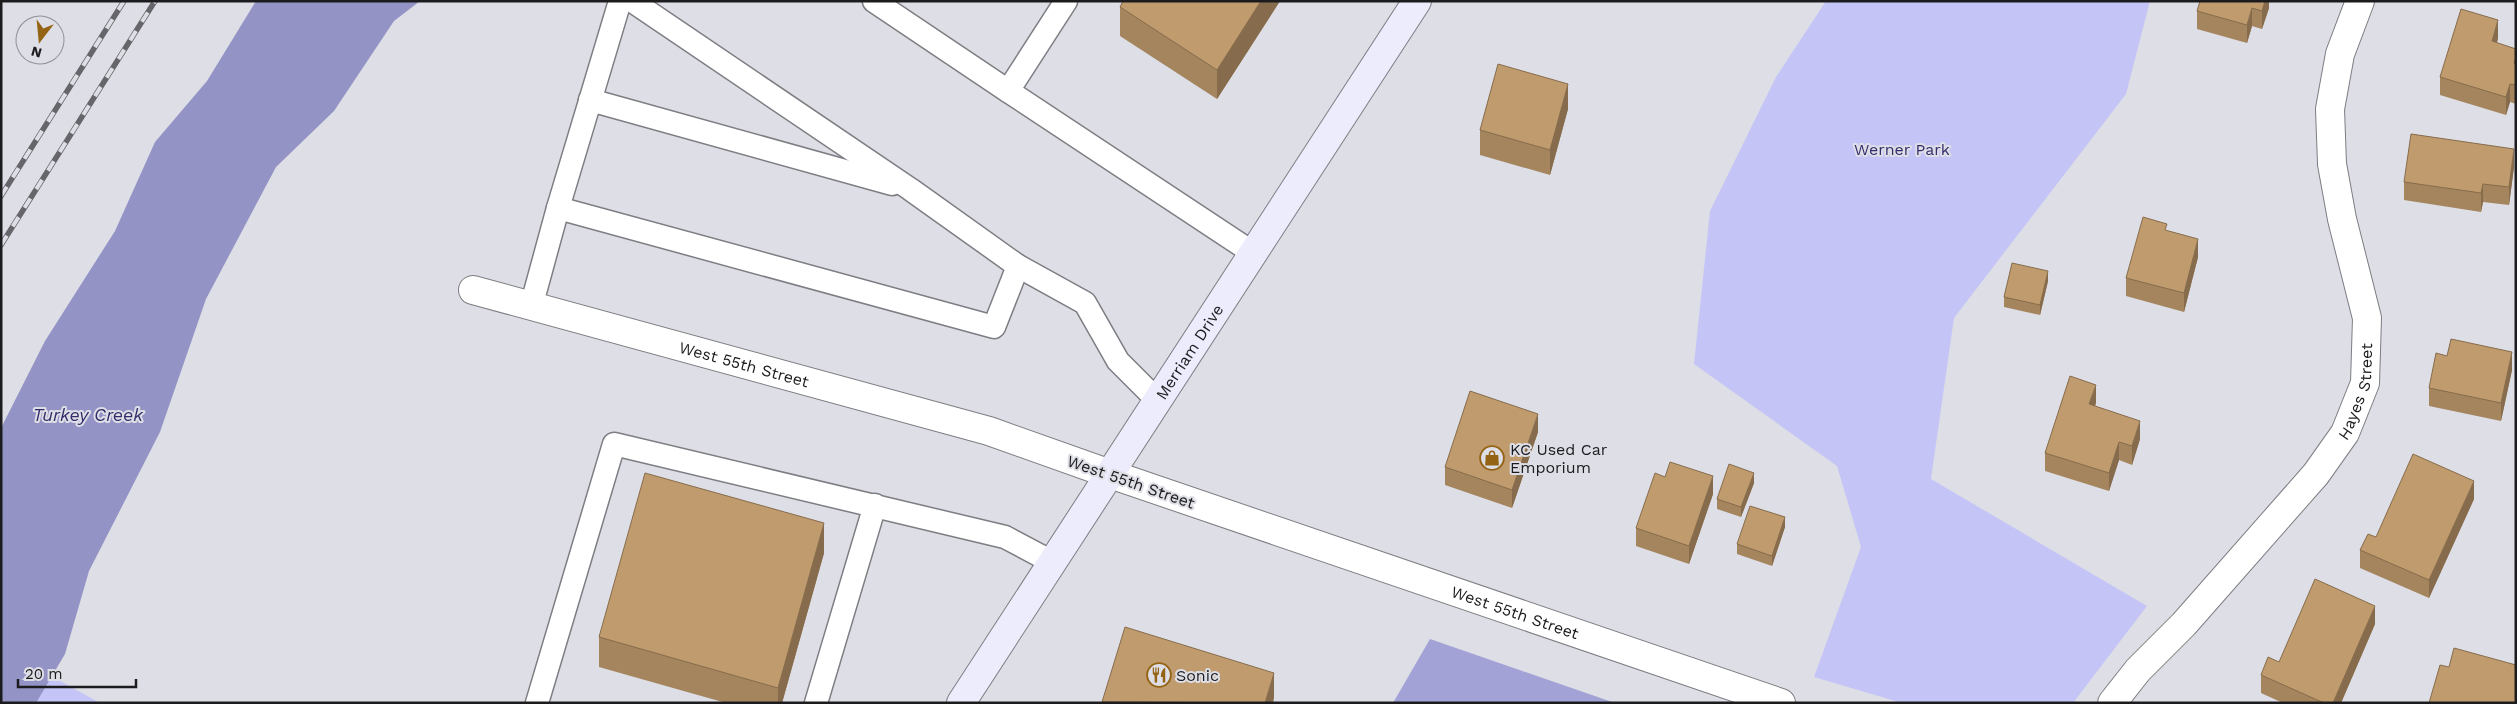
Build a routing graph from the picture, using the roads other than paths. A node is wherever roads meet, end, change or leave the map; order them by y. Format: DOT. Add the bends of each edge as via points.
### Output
graph roads {
  1 [pos="620,1"];
  2 [pos="632,1"];
  3 [pos="874,1"];
  4 [pos="1066,1"];
  5 [pos="1418,1"];
  6 [pos="2360,1"];
  7 [pos="1008,91"];
  8 [pos="590,100"];
  9 [pos="910,189"];
  10 [pos="558,208"];
  11 [pos="1253,253"];
  12 [pos="1018,266"];
  13 [pos="473,290"];
  14 [pos="531,307"];
  15 [pos="1158,400"];
  16 [pos="1110,474"];
  17 [pos="875,505"];
  18 [pos="1052,562"];
  19 [pos="537,703"];
  20 [pos="816,703"];
  21 [pos="961,703"];
  22 [pos="1780,703"];
  23 [pos="2112,703"];
  1 -- 8 [label="lane"];
  2 -- 9 [label="lane"];
  3 -- 7 [label="lane"];
  4 -- 7 [label="lane"];
  5 -- 11 [label="main road, Merriam Drive"];
  6 -- 23 [label="street, Hayes Street" via="2340,54 2330,109 2332,164 2340,210 2368,318 2365,383 2345,433 2316,474 2184,624 2138,670"];
  7 -- 11 [label="lane"];
  8 -- 9 [label="lane"];
  8 -- 10 [label="lane"];
  9 -- 12 [label="lane"];
  10 -- 12 [label="lane" via="994,327"];
  10 -- 14 [label="lane"];
  11 -- 15 [label="main road, Merriam Drive"];
  12 -- 15 [label="lane" via="1085,303 1118,361"];
  13 -- 14 [label="street, West 55th Street"];
  14 -- 16 [label="street, West 55th Street" via="989,431"];
  15 -- 16 [label="main road, Merriam Drive"];
  16 -- 18 [label="main road, Merriam Drive"];
  16 -- 22 [label="street, West 55th Street"];
  17 -- 18 [label="lane" via="1005,538"];
  17 -- 19 [label="lane" via="614,444"];
  17 -- 20 [label="lane"];
  18 -- 21 [label="main road, Merriam Drive"];
}
